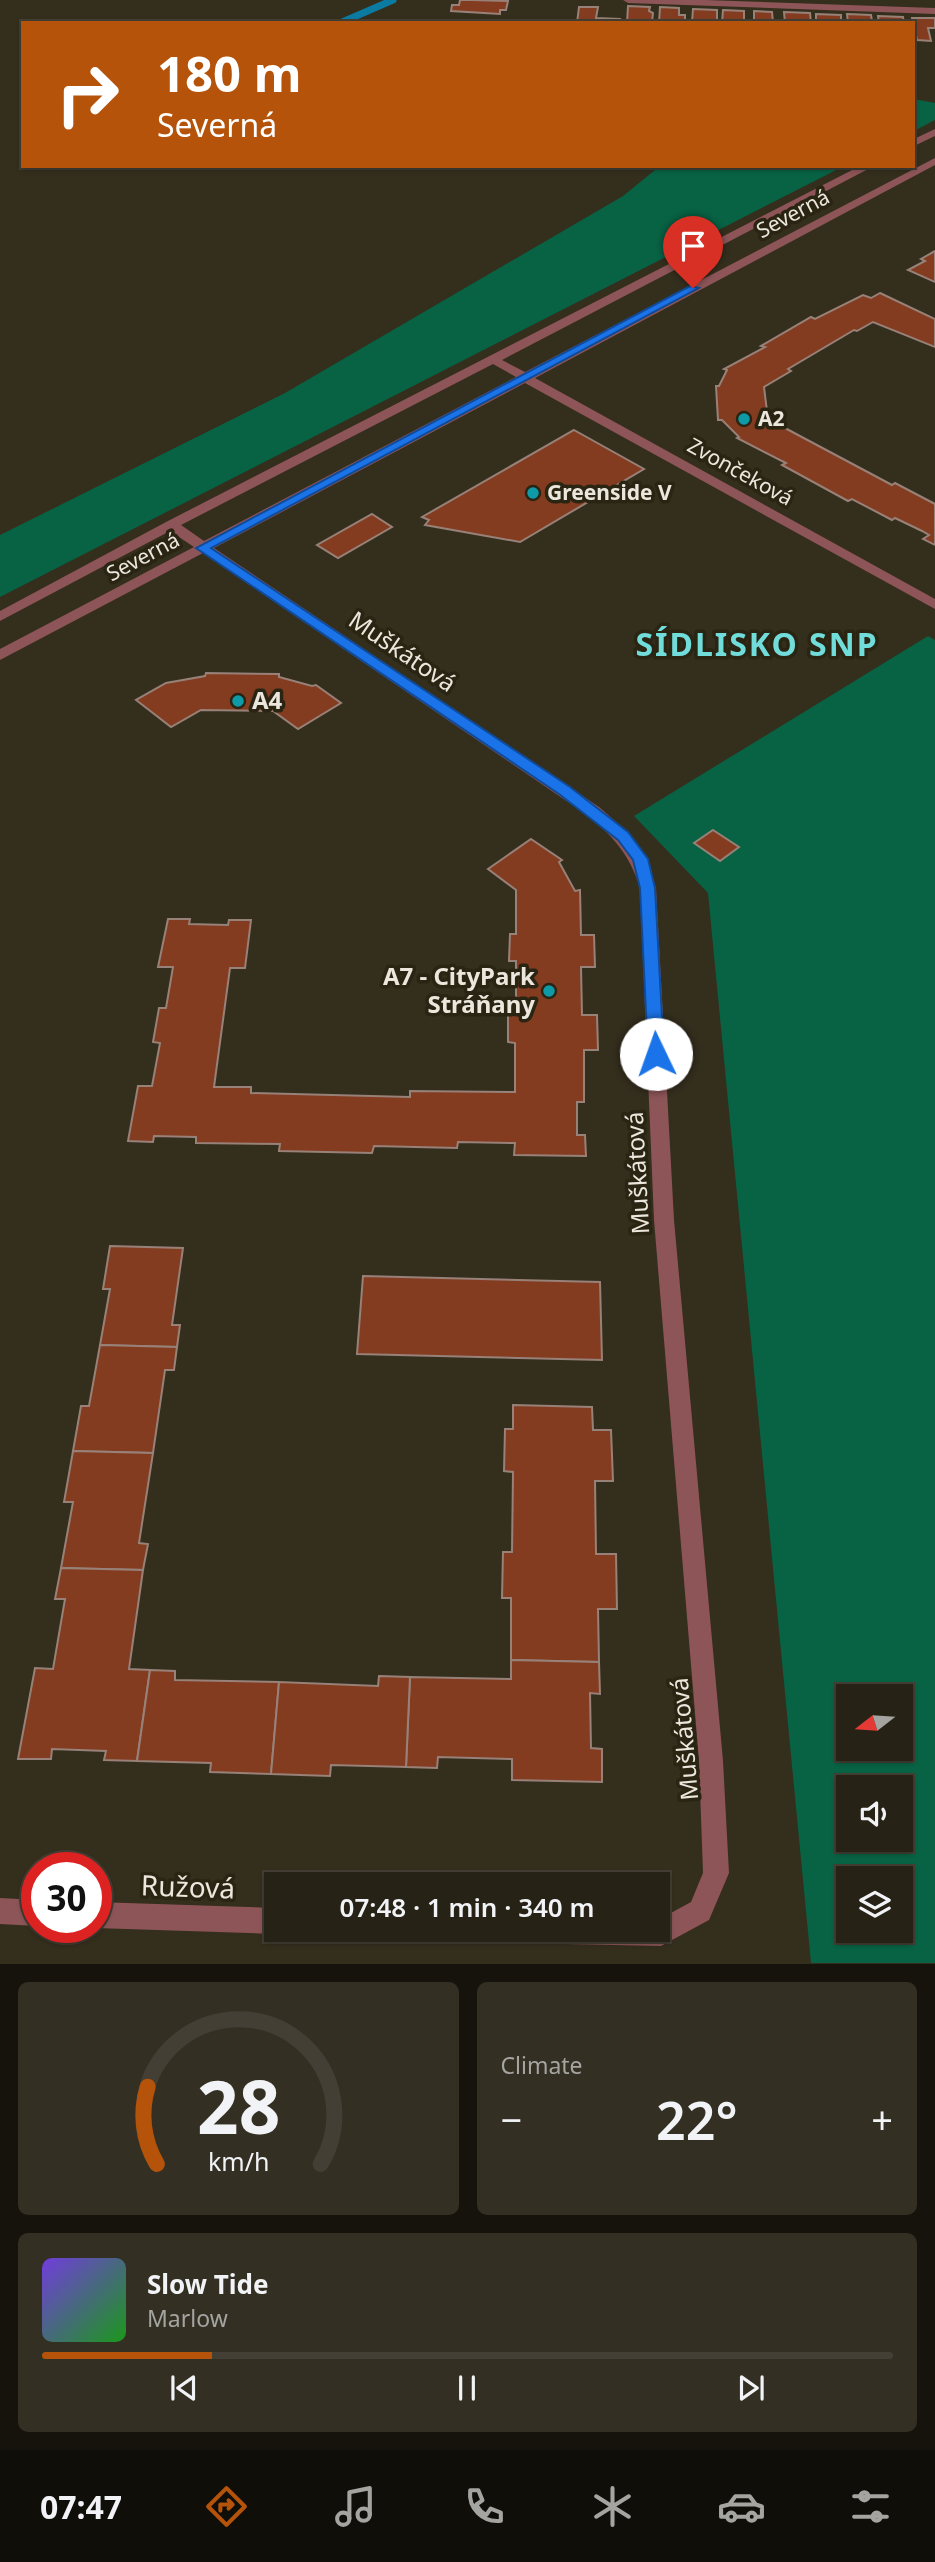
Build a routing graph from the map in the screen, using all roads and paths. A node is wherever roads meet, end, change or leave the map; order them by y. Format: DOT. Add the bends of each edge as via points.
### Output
graph roads {
  1 [pos="628,0"];
  2 [pos="935,10"];
  3 [pos="935,132"];
  4 [pos="915,143"];
  5 [pos="935,161"];
  6 [pos="865,168"];
  7 [pos="492,359"];
  8 [pos="524,377"];
  9 [pos="171,525"];
  10 [pos="202,548"];
  11 [pos="935,605"];
  12 [pos="0,617"];
  13 [pos="0,655"];
  14 [pos="0,1911"];
  15 [pos="21,1912"];
  16 [pos="112,1916"];
  17 [pos="264,1921"];
  18 [pos="670,1928"];
  1 -- 2 [label="street"];
  3 -- 4 [label="street"];
  5 -- 8 [label="street, Severná"];
  6 -- 7 [label="street, Severná"];
  7 -- 8 [label="street, Zvončeková"];
  7 -- 9 [label="street, Severná"];
  8 -- 10 [label="street, Severná"];
  8 -- 11 [label="street, Zvončeková"];
  9 -- 10 [label="street, Muškátová"];
  9 -- 12 [label="street, Severná"];
  10 -- 13 [label="street, Severná"];
  10 -- 18 [label="street, Muškátová" via="593,811 623,836 640,859 648,888 664,1220 715,1814 716,1873 700,1911"];
  14 -- 15 [label="street"];
  16 -- 17 [label="street, Ružová"];
}
